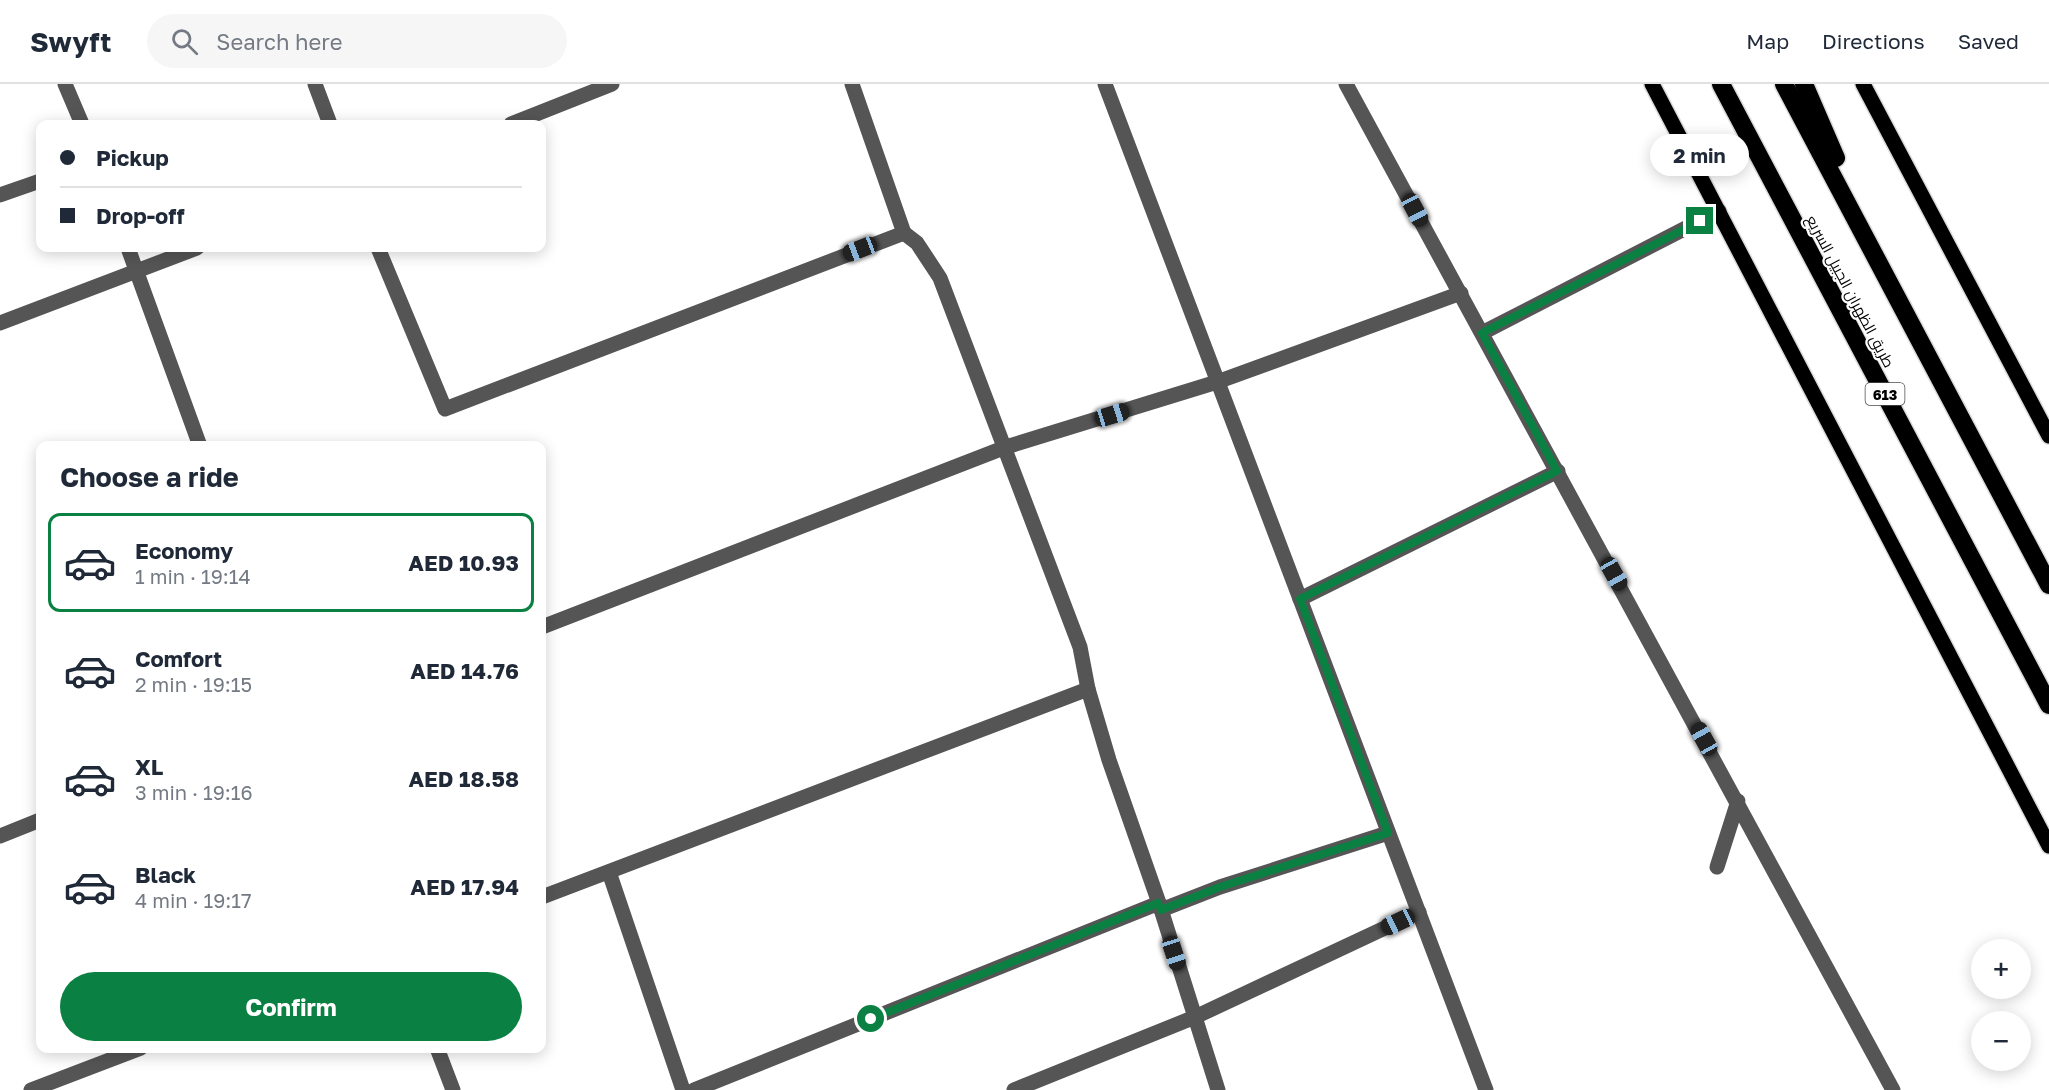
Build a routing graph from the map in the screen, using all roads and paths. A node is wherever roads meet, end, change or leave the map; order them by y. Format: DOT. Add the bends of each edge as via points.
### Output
graph roads {
  1 [pos="65,84"];
  2 [pos="315,84"];
  3 [pos="612,84"];
  4 [pos="852,84"];
  5 [pos="1105,84"];
  6 [pos="1346,84"];
  7 [pos="1652,84"];
  8 [pos="1721,84"];
  9 [pos="1784,84"];
  10 [pos="1804,84"];
  11 [pos="1863,84"];
  12 [pos="80,120"];
  13 [pos="328,120"];
  14 [pos="521,120"];
  15 [pos="36,182"];
  16 [pos="0,195"];
  17 [pos="1719,211"];
  18 [pos="904,233"];
  19 [pos="129,252"];
  20 [pos="186,252"];
  21 [pos="380,252"];
  22 [pos="136,271"];
  23 [pos="1890,284"];
  24 [pos="1461,293"];
  25 [pos="0,323"];
  26 [pos="1482,333"];
  27 [pos="1217,382"];
  28 [pos="2049,436"];
  29 [pos="198,441"];
  30 [pos="1006,447"];
  31 [pos="1557,471"];
  32 [pos="2049,585"];
  33 [pos="1300,599"];
  34 [pos="546,625"];
  35 [pos="1088,689"];
  36 [pos="2049,705"];
  37 [pos="1738,801"];
  38 [pos="36,822"];
  39 [pos="1388,833"];
  40 [pos="0,836"];
  41 [pos="2049,846"];
  42 [pos="1718,867"];
  43 [pos="609,872"];
  44 [pos="546,896"];
  45 [pos="1160,907"];
  46 [pos="1419,912"];
  47 [pos="1195,1017"];
  48 [pos="128,1053"];
  49 [pos="439,1053"];
  50 [pos="31,1090"];
  51 [pos="453,1090"];
  52 [pos="683,1090"];
  53 [pos="694,1090"];
  54 [pos="1014,1090"];
  55 [pos="1218,1090"];
  56 [pos="1486,1090"];
  57 [pos="1893,1090"];
  1 -- 12 [label="street"];
  2 -- 13 [label="street"];
  3 -- 14 [label="street"];
  4 -- 18 [label="street"];
  5 -- 27 [label="street"];
  6 -- 24 [label="street"];
  7 -- 17 [label="main road"];
  8 -- 36 [label="highway, طريق الظهران الجبيل السريع / 613"];
  9 -- 23 [label="highway"];
  10 -- 23 [label="highway"];
  11 -- 28 [label="main road"];
  15 -- 16 [label="street"];
  17 -- 26 [label="street"];
  17 -- 41 [label="main road"];
  18 -- 21 [label="street" via="444,409"];
  18 -- 30 [label="street" via="917,243 940,278"];
  19 -- 22 [label="street"];
  20 -- 22 [label="street"];
  22 -- 25 [label="street"];
  22 -- 29 [label="street"];
  23 -- 32 [label="highway"];
  24 -- 26 [label="street"];
  24 -- 27 [label="street"];
  26 -- 31 [label="street"];
  27 -- 30 [label="street"];
  27 -- 33 [label="street"];
  30 -- 34 [label="street"];
  30 -- 35 [label="street" via="1080,647"];
  31 -- 33 [label="street"];
  31 -- 37 [label="street"];
  33 -- 39 [label="street"];
  35 -- 43 [label="street"];
  35 -- 45 [label="street"];
  37 -- 42 [label="street"];
  37 -- 57 [label="street"];
  38 -- 40 [label="street"];
  39 -- 45 [label="street"];
  39 -- 46 [label="street"];
  43 -- 44 [label="street"];
  43 -- 52 [label="street"];
  45 -- 47 [label="street"];
  45 -- 53 [label="street"];
  46 -- 47 [label="street"];
  46 -- 56 [label="street"];
  47 -- 54 [label="street"];
  47 -- 55 [label="street"];
  48 -- 50 [label="street"];
  49 -- 51 [label="street"];
}
